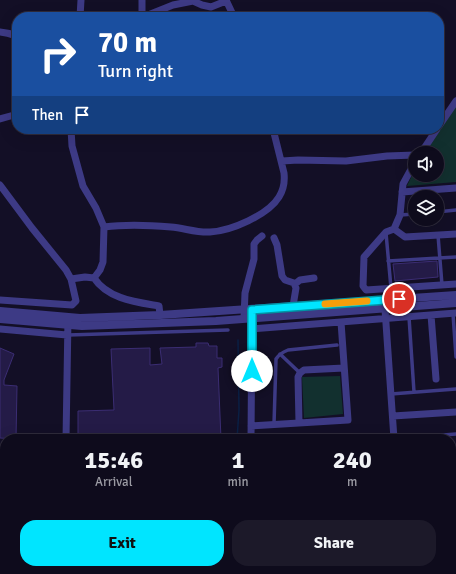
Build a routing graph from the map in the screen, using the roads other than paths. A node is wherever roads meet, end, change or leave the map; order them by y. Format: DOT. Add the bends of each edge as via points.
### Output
graph roads {
  1 [pos="81,0"];
  2 [pos="142,0"];
  3 [pos="226,0"];
  4 [pos="80,12"];
  5 [pos="142,12"];
  6 [pos="155,12"];
  7 [pos="232,12"];
  8 [pos="0,32"];
  9 [pos="12,34"];
  10 [pos="456,101"];
  11 [pos="12,116"];
  12 [pos="0,119"];
  13 [pos="444,119"];
  14 [pos="71,134"];
  15 [pos="274,134"];
  16 [pos="434,134"];
  17 [pos="426,146"];
  18 [pos="408,155"];
  19 [pos="282,161"];
  20 [pos="408,174"];
  21 [pos="0,185"];
  22 [pos="456,188"];
  23 [pos="402,192"];
  24 [pos="456,210"];
  25 [pos="444,211"];
  26 [pos="408,214"];
  27 [pos="400,215"];
  28 [pos="104,228"];
  29 [pos="394,229"];
  30 [pos="386,232"];
  31 [pos="456,234"];
  32 [pos="438,235"];
  33 [pos="262,236"];
  34 [pos="274,238"];
  35 [pos="456,257"];
  36 [pos="440,258"];
  37 [pos="388,261"];
  38 [pos="94,278"];
  39 [pos="314,278"];
  40 [pos="71,279"];
  41 [pos="295,284"];
  42 [pos="456,284"];
  43 [pos="442,285"];
  44 [pos="391,288"];
  45 [pos="456,295"];
  46 [pos="0,300"];
  47 [pos="456,303"];
  48 [pos="293,306"];
  49 [pos="385,309"];
  50 [pos="0,311"];
  51 [pos="248,314"];
  52 [pos="454,314"];
  53 [pos="160,315"];
  54 [pos="431,315"];
  55 [pos="409,317"];
  56 [pos="0,319"];
  57 [pos="386,319"];
  58 [pos="68,321"];
  59 [pos="341,322"];
  60 [pos="252,328"];
  61 [pos="0,329"];
  62 [pos="228,330"];
  63 [pos="67,335"];
  64 [pos="337,345"];
  65 [pos="280,354"];
  66 [pos="456,357"];
  67 [pos="344,368"];
  68 [pos="300,373"];
  69 [pos="436,379"];
  70 [pos="456,389"];
  71 [pos="414,392"];
  72 [pos="391,394"];
  73 [pos="456,412"];
  74 [pos="393,416"];
  75 [pos="299,423"];
  76 [pos="274,425"];
  77 [pos="251,426"];
  78 [pos="66,434"];
  79 [pos="251,434"];
  80 [pos="394,434"];
  81 [pos="32,574"];
  82 [pos="36,574"];
  1 -- 4 [label="street"];
  2 -- 5 [label="street"];
  3 -- 6 [label="street" via="211,7 193,1"];
  3 -- 7 [label="street"];
  8 -- 9 [label="street"];
  10 -- 13 [label="street"];
  11 -- 12 [label="street"];
  14 -- 28 [label="street" via="83,186"];
  15 -- 19 [label="street"];
  16 -- 17 [label="street"];
  18 -- 19 [label="street" via="346,161"];
  19 -- 28 [label="street" via="285,180 278,198 268,208 235,226 208,232 172,227 118,225"];
  20 -- 23 [label="street"];
  21 -- 40 [label="street"];
  22 -- 23 [label="street"];
  23 -- 27 [label="street"];
  24 -- 25 [label="lane"];
  26 -- 27 [label="lane"];
  27 -- 29 [label="street"];
  28 -- 38 [label="street" via="103,262"];
  29 -- 30 [label="street"];
  29 -- 32 [label="street" via="405,237"];
  30 -- 37 [label="lane"];
  30 -- 44 [label="street" via="364,257 363,286 366,290"];
  31 -- 32 [label="street"];
  32 -- 36 [label="lane"];
  33 -- 51 [label="street" via="254,244 254,259 246,287"];
  34 -- 41 [label="street" via="283,278"];
  35 -- 36 [label="lane"];
  36 -- 37 [label="lane"];
  36 -- 43 [label="lane"];
  37 -- 44 [label="lane"];
  38 -- 40 [label="street"];
  38 -- 53 [label="street" via="112,295 159,306"];
  39 -- 41 [label="street" via="300,280"];
  40 -- 46 [label="street" via="76,301 72,305"];
  41 -- 48 [label="street"];
  42 -- 43 [label="street"];
  43 -- 44 [label="street"];
  45 -- 48 [label="street"];
  47 -- 49 [label="street"];
  48 -- 51 [label="street"];
  49 -- 51 [label="street"];
  49 -- 57 [label="street"];
  50 -- 58 [label="street"];
  51 -- 53 [label="street"];
  51 -- 58 [label="street" via="82,326"];
  51 -- 60 [label="street"];
  52 -- 54 [label="street"];
  52 -- 66 [label="lane"];
  53 -- 58 [label="street" via="80,318"];
  54 -- 55 [label="street"];
  54 -- 69 [label="street"];
  55 -- 57 [label="street"];
  55 -- 71 [label="lane"];
  56 -- 58 [label="street"];
  57 -- 59 [label="street"];
  57 -- 72 [label="street"];
  58 -- 63 [label="street"];
  59 -- 60 [label="street"];
  59 -- 67 [label="street"];
  60 -- 77 [label="street"];
  61 -- 63 [label="street"];
  62 -- 63 [label="lane"];
  63 -- 78 [label="street"];
  64 -- 65 [label="lane" via="288,350"];
  65 -- 68 [label="lane"];
  65 -- 76 [label="lane" via="276,359"];
  67 -- 68 [label="street" via="304,370"];
  67 -- 75 [label="street" via="348,420"];
  68 -- 75 [label="street"];
  70 -- 71 [label="lane"];
  71 -- 72 [label="lane"];
  72 -- 74 [label="street"];
  73 -- 74 [label="street"];
  74 -- 80 [label="street"];
  75 -- 76 [label="street"];
  76 -- 77 [label="street"];
  77 -- 79 [label="street"];
  81 -- 82 [label="street"];
}
